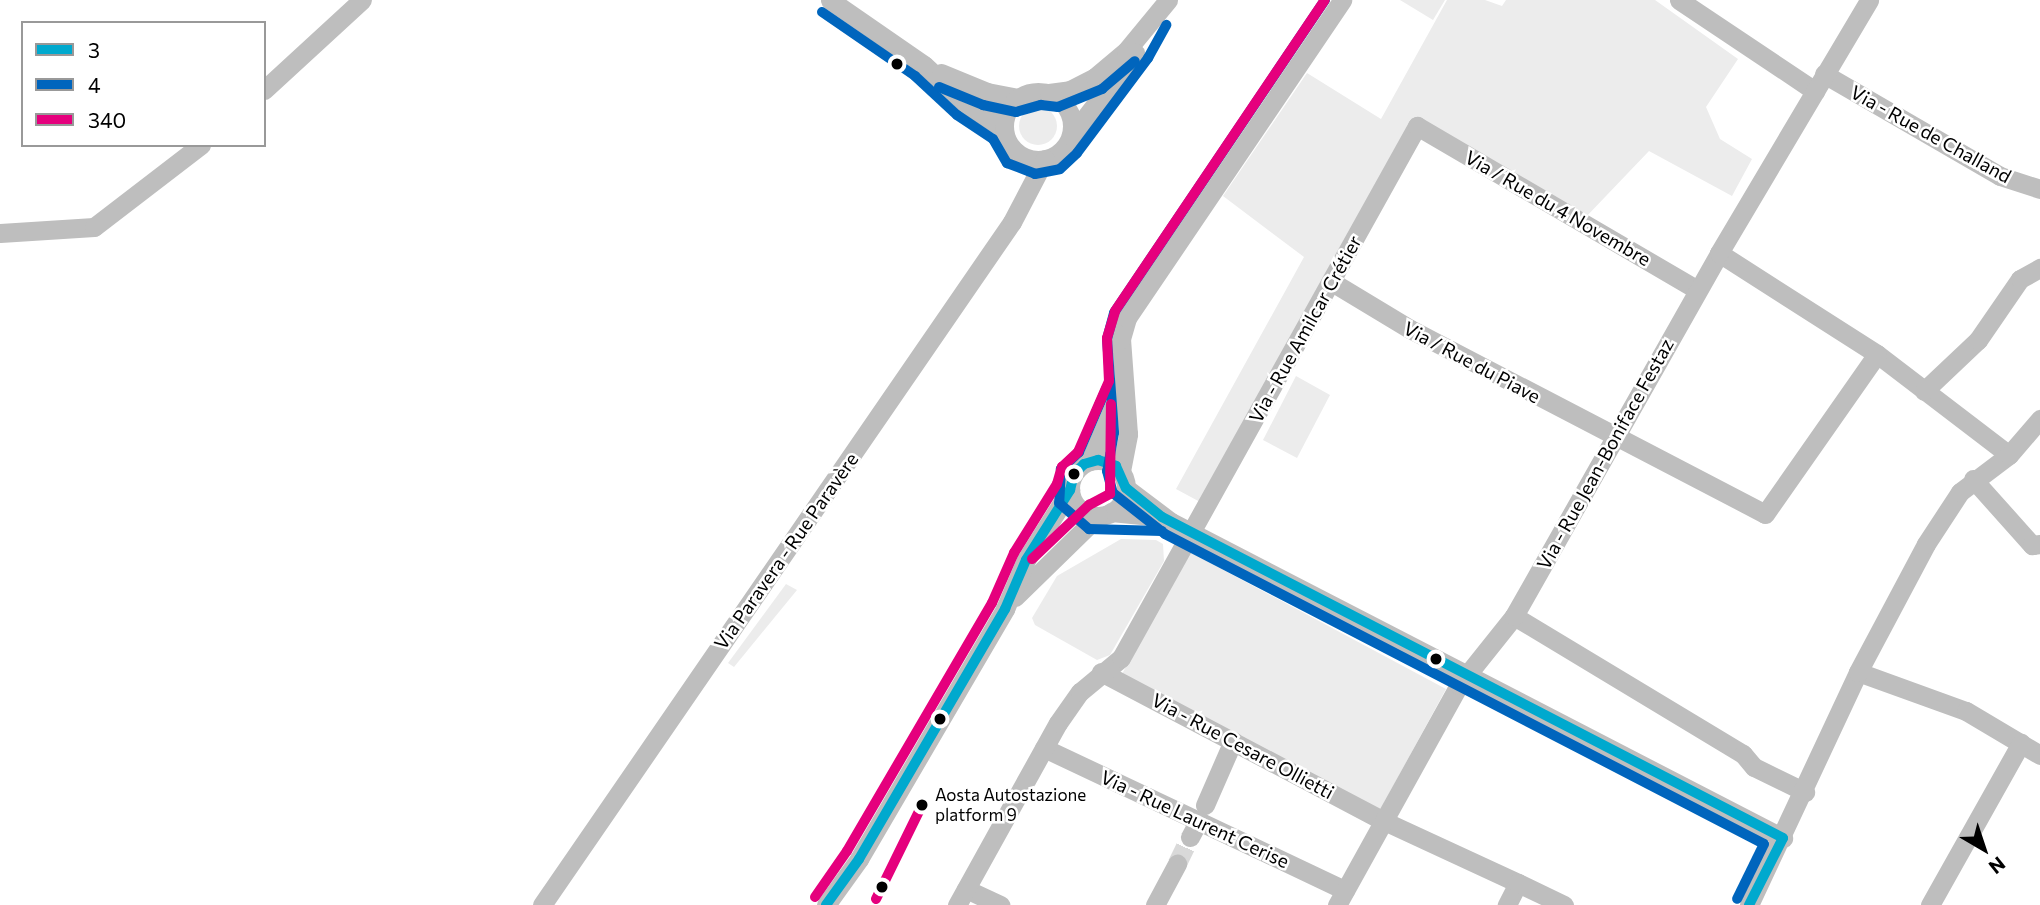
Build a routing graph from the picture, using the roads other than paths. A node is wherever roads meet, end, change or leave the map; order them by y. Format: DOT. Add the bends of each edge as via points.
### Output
graph roads {
  1 [pos="362,0"];
  2 [pos="830,0"];
  3 [pos="1168,0"];
  4 [pos="1342,0"];
  5 [pos="1679,0"];
  6 [pos="1869,0"];
  7 [pos="1154,18"];
  8 [pos="924,65"];
  9 [pos="1819,83"];
  10 [pos="266,88"];
  11 [pos="1049,93"];
  12 [pos="1019,98"];
  13 [pos="1418,126"];
  14 [pos="1004,129"];
  15 [pos="1071,136"];
  16 [pos="198,147"];
  17 [pos="1016,152"];
  18 [pos="1045,159"];
  19 [pos="2040,189"];
  20 [pos="1024,194"];
  21 [pos="0,233"];
  22 [pos="1719,253"];
  23 [pos="2040,268"];
  24 [pos="1332,282"];
  25 [pos="1698,290"];
  26 [pos="1877,354"];
  27 [pos="1123,384"];
  28 [pos="1924,391"];
  29 [pos="2040,419"];
  30 [pos="1615,438"];
  31 [pos="2009,456"];
  32 [pos="1090,461"];
  33 [pos="1123,479"];
  34 [pos="1973,479"];
  35 [pos="1070,490"];
  36 [pos="1105,514"];
  37 [pos="1162,517"];
  38 [pos="1193,533"];
  39 [pos="2040,544"];
  40 [pos="1005,609"];
  41 [pos="1514,616"];
  42 [pos="1101,671"];
  43 [pos="1858,672"];
  44 [pos="1465,676"];
  45 [pos="1233,741"];
  46 [pos="2021,743"];
  47 [pos="1044,748"];
  48 [pos="2040,755"];
  49 [pos="1805,792"];
  50 [pos="1198,821"];
  51 [pos="1384,821"];
  52 [pos="1783,838"];
  53 [pos="1175,868"];
  54 [pos="1518,883"];
  55 [pos="961,897"];
  56 [pos="1344,900"];
  57 [pos="542,905"];
  58 [pos="826,905"];
  59 [pos="1000,905"];
  60 [pos="1155,905"];
  61 [pos="1507,905"];
  62 [pos="1564,905"];
  63 [pos="1749,905"];
  64 [pos="1930,905"];
  1 -- 10 [label="street"];
  2 -- 8 [label="street"];
  3 -- 7 [label="street"];
  4 -- 27 [label="street" via="1127,318 1121,339"];
  5 -- 9 [label="street, Via - Rue de Challand"];
  6 -- 9 [label="street, Via - Rue Jean-Boniface Festaz"];
  7 -- 11 [label="street" via="1095,77 1070,90"];
  7 -- 15 [label="street" via="1137,50"];
  8 -- 12 [label="street" via="988,92"];
  8 -- 14 [label="street" via="966,104"];
  9 -- 19 [label="street, Via - Rue de Challand" via="1994,183"];
  9 -- 22 [label="street, Via - Rue Jean-Boniface Festaz"];
  11 -- 12 [label="street"];
  11 -- 15 [label="street" via="1069,110"];
  12 -- 14 [label="street" via="1005,117"];
  13 -- 24 [label="street, Via - Rue Amilcar Crétier"];
  13 -- 25 [label="street, Via / Rue du 4 Novembre"];
  14 -- 17 [label="street"];
  15 -- 18 [label="street" via="1061,151"];
  16 -- 21 [label="street" via="94,227"];
  17 -- 18 [label="street"];
  17 -- 20 [label="street"];
  18 -- 20 [label="street, Via Paravera - Rue Paravère"];
  20 -- 57 [label="street, Via Paravera - Rue Paravère" via="1005,233"];
  22 -- 25 [label="street, Via - Rue Jean-Boniface Festaz"];
  22 -- 26 [label="street" via="1812,317"];
  23 -- 28 [label="street" via="2020,279 1978,340"];
  24 -- 30 [label="street, Via / Rue du Piave" via="1410,329"];
  24 -- 38 [label="street, Via - Rue Amilcar Crétier"];
  25 -- 30 [label="street, Via - Rue Jean-Boniface Festaz"];
  26 -- 28 [label="street"];
  26 -- 30 [label="street, Via / Rue du Piave" via="1765,514"];
  27 -- 32 [label="street"];
  27 -- 33 [label="street" via="1128,433"];
  28 -- 31 [label="street"];
  29 -- 31 [label="street"];
  30 -- 41 [label="street, Via - Rue Jean-Boniface Festaz"];
  31 -- 34 [label="street"];
  32 -- 33 [label="street" via="1106,461"];
  32 -- 35 [label="street" via="1074,474"];
  33 -- 36 [label="street" via="1122,502"];
  33 -- 37 [label="street"];
  34 -- 39 [label="street" via="2032,545"];
  34 -- 43 [label="street" via="1951,503 1926,544"];
  35 -- 36 [label="street" via="1081,510"];
  35 -- 40 [label="street" via="1026,560"];
  36 -- 37 [label="street"];
  36 -- 40 [label="street"];
  37 -- 38 [label="street"];
  38 -- 42 [label="street, Via - Rue Amilcar Crétier" via="1121,658"];
  38 -- 44 [label="street"];
  40 -- 58 [label="street" via="859,859"];
  41 -- 44 [label="street, Via - Rue Jean-Boniface Festaz"];
  41 -- 49 [label="street" via="1743,754 1754,767"];
  42 -- 45 [label="street, Via - Rue Cesare Ollietti"];
  42 -- 47 [label="street, Via - Rue Amilcar Crétier" via="1080,692"];
  43 -- 46 [label="street" via="1966,711"];
  43 -- 49 [label="street"];
  44 -- 51 [label="street, Via - Rue Jean-Boniface Festaz"];
  44 -- 52 [label="street"];
  45 -- 50 [label="street"];
  45 -- 51 [label="street, Via - Rue Cesare Ollietti"];
  46 -- 48 [label="street"];
  46 -- 64 [label="street"];
  47 -- 50 [label="street, Via - Rue Laurent Cerise"];
  47 -- 55 [label="street, Via - Rue Amilcar Crétier"];
  49 -- 52 [label="street"];
  50 -- 56 [label="street, Via - Rue Laurent Cerise"];
  51 -- 54 [label="street, Via - Rue Cesare Ollietti"];
  51 -- 56 [label="street, Via - Rue Jean-Boniface Festaz"];
  52 -- 63 [label="street"];
  53 -- 60 [label="street"];
  54 -- 61 [label="street"];
  54 -- 62 [label="street, Via - Rue Cesare Ollietti"];
  55 -- 59 [label="street"];
}
